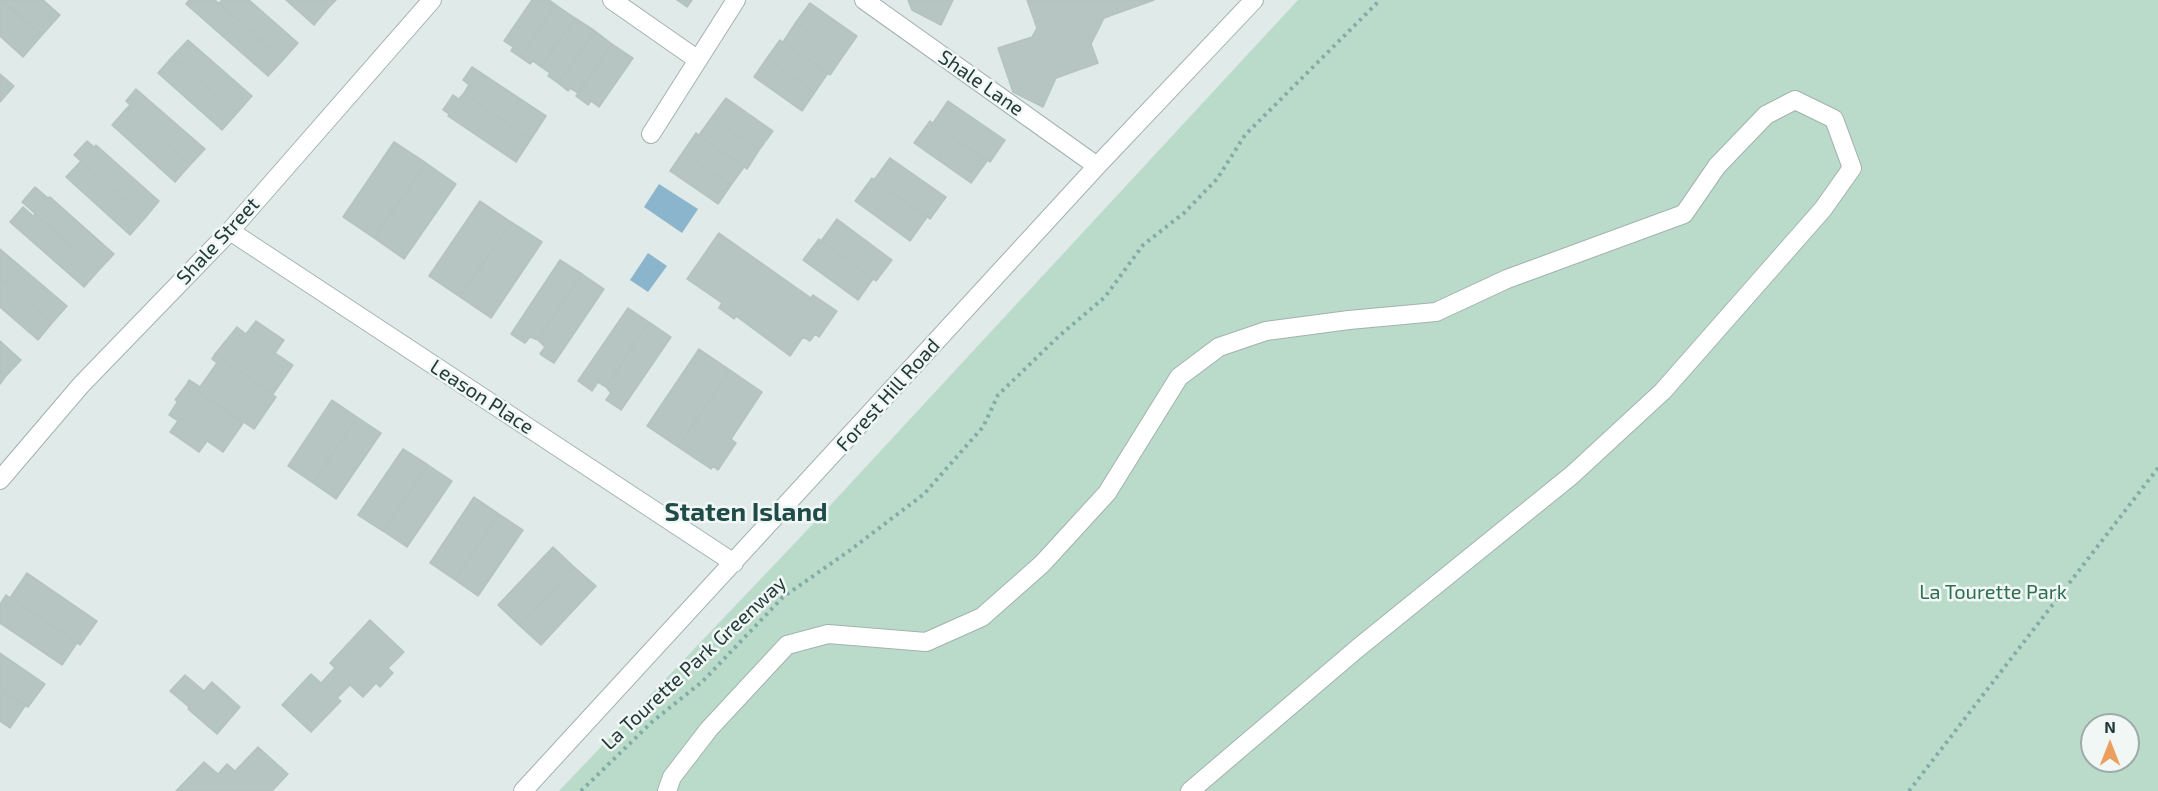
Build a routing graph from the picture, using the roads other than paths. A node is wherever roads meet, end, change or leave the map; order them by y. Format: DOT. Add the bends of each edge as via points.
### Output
graph roads {
  1 [pos="432,0"];
  2 [pos="612,0"];
  3 [pos="736,0"];
  4 [pos="864,0"];
  5 [pos="1254,0"];
  6 [pos="698,60"];
  7 [pos="651,134"];
  8 [pos="1097,166"];
  9 [pos="230,231"];
  10 [pos="0,480"];
  11 [pos="734,563"];
  12 [pos="523,791"];
  13 [pos="667,791"];
  14 [pos="1190,791"];
  1 -- 9 [label="street, Shale Street"];
  2 -- 6 [label="street"];
  3 -- 6 [label="street"];
  4 -- 8 [label="street, Shale Lane"];
  5 -- 8 [label="street, Forest Hill Road"];
  6 -- 7 [label="street"];
  8 -- 11 [label="street, Forest Hill Road"];
  9 -- 10 [label="street, Shale Street" via="81,385"];
  9 -- 11 [label="street, Leason Place"];
  11 -- 12 [label="street, Forest Hill Road"];
  13 -- 14 [label="street" via="672,777 709,729 787,645 828,634 926,642 982,617 1041,564 1107,493 1179,377 1219,347 1266,331 1436,312 1507,279 1684,214 1733,149 1766,116 1795,100 1834,119 1852,168 1816,218 1663,391 1572,475 1358,648"];
}
